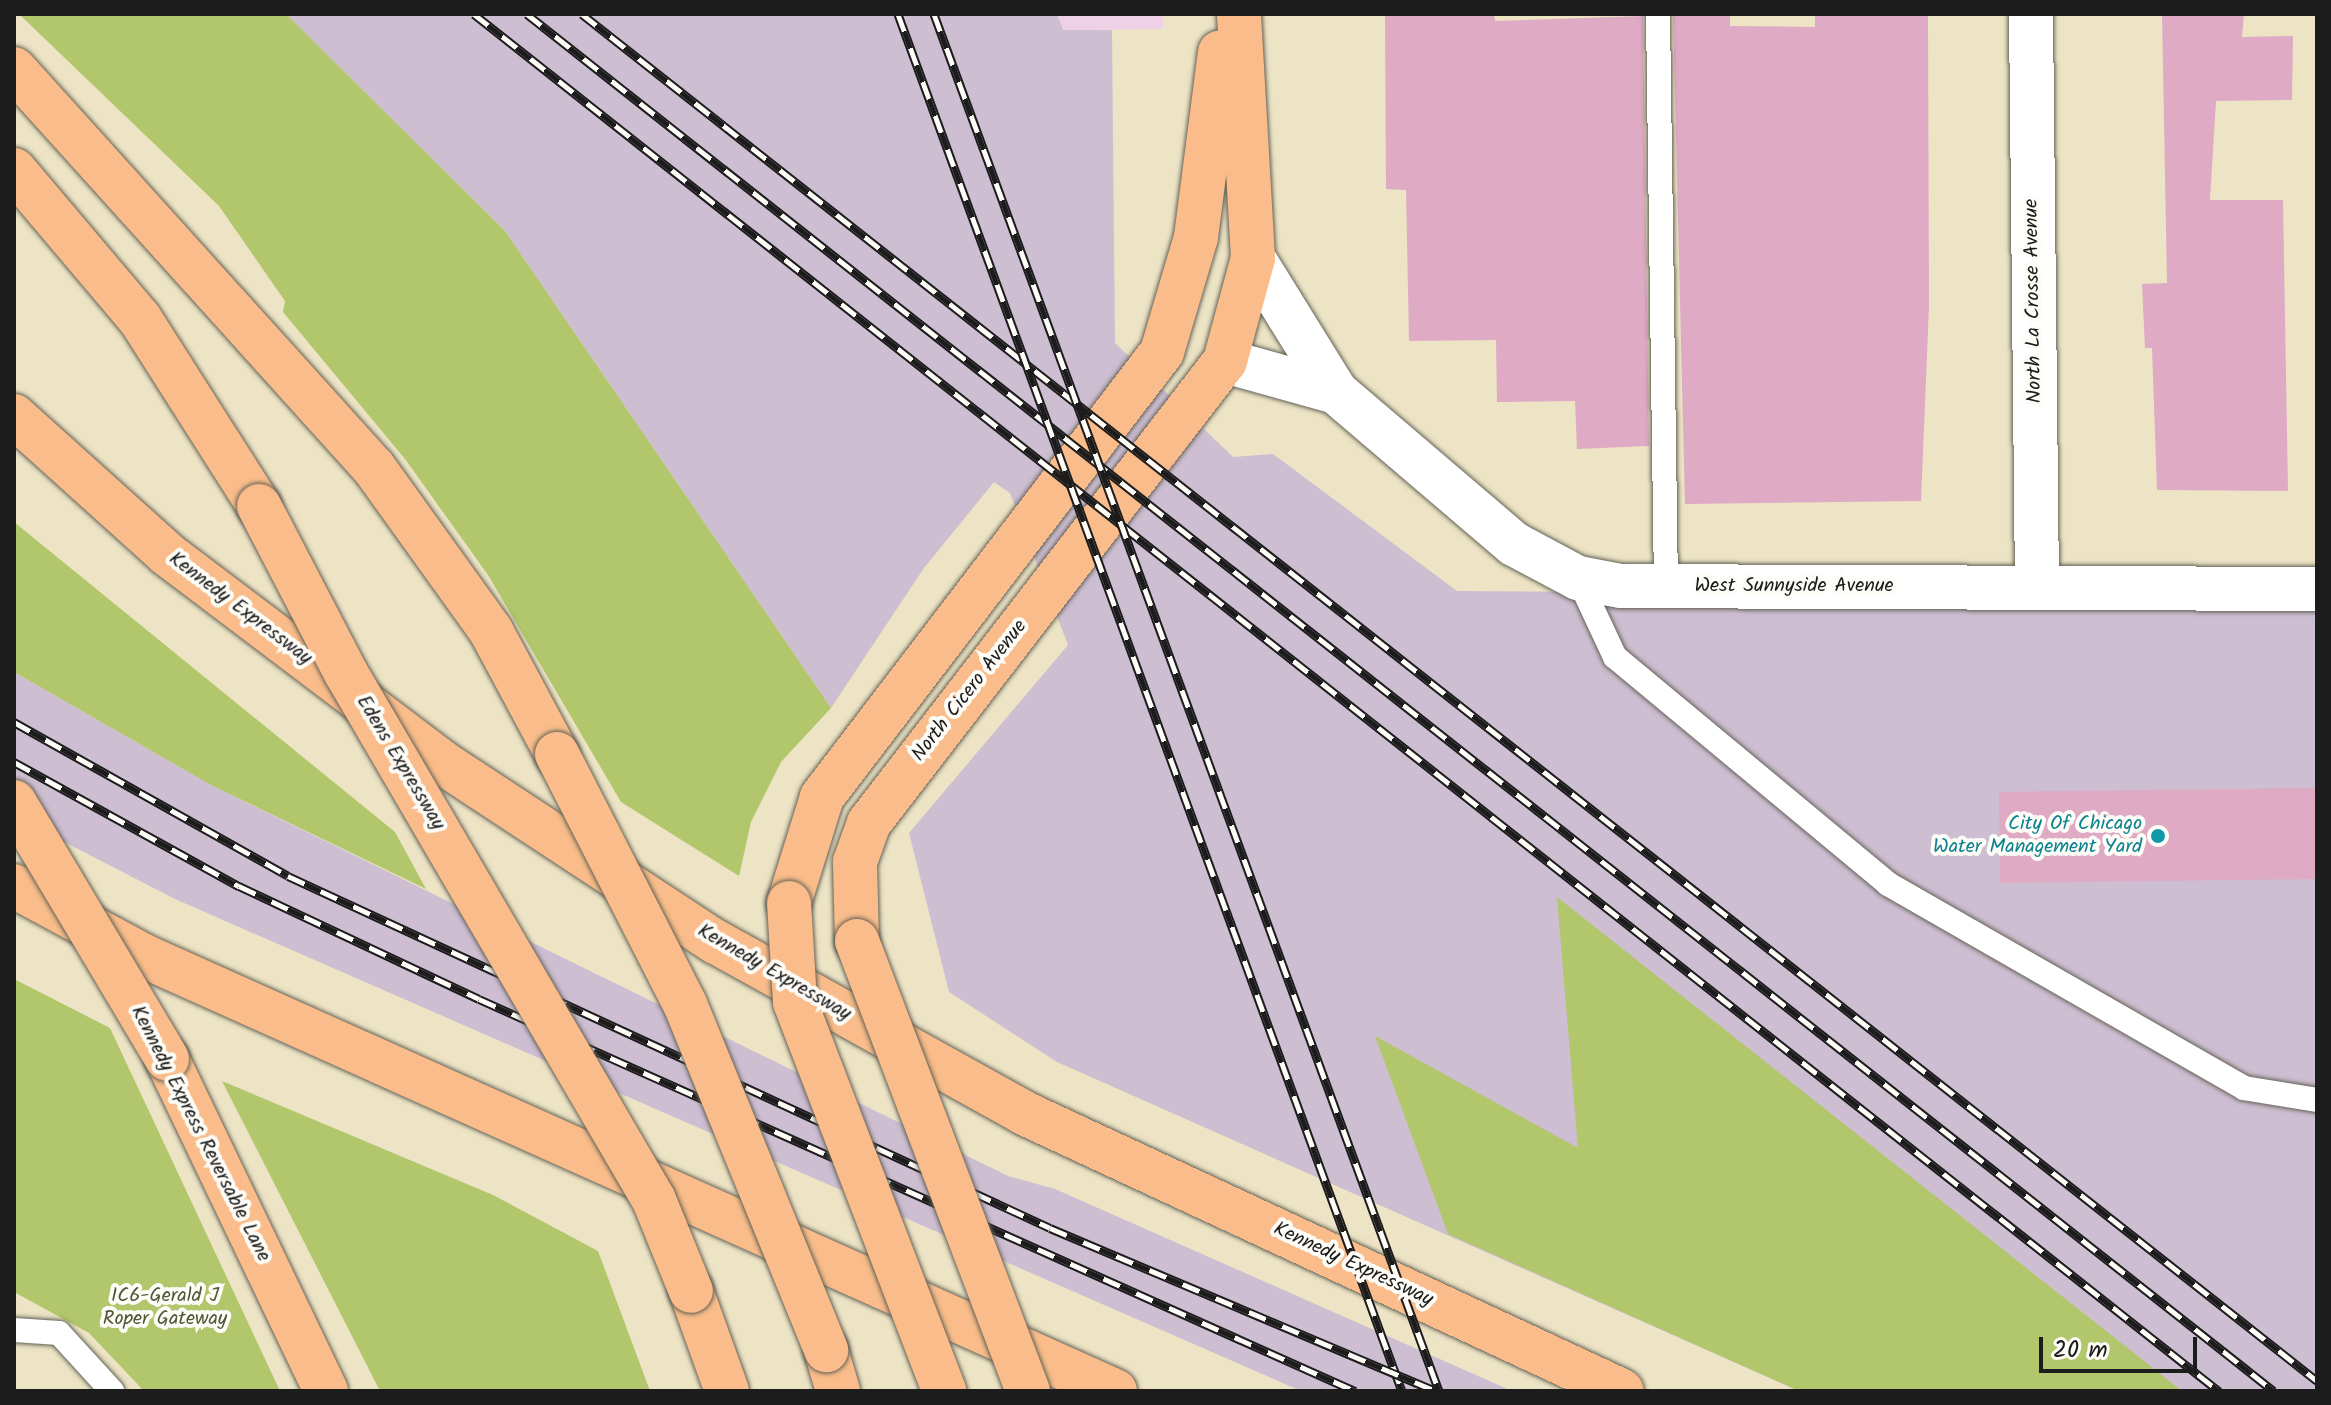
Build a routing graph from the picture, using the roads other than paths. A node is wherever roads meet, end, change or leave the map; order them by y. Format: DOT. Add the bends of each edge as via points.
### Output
graph roads {
  1 [pos="1224,14"];
  2 [pos="1239,14"];
  3 [pos="1658,14"];
  4 [pos="2031,14"];
  5 [pos="14,69"];
  6 [pos="14,170"];
  7 [pos="1253,258"];
  8 [pos="1225,361"];
  9 [pos="1336,392"];
  10 [pos="14,416"];
  11 [pos="1578,578"];
  12 [pos="1666,585"];
  13 [pos="2037,588"];
  14 [pos="2317,589"];
  15 [pos="14,802"];
  16 [pos="14,886"];
  17 [pos="2317,1100"];
  18 [pos="14,1330"];
  19 [pos="832,1371"];
  20 [pos="112,1391"];
  21 [pos="326,1391"];
  22 [pos="727,1391"];
  23 [pos="944,1391"];
  24 [pos="1028,1391"];
  25 [pos="1115,1391"];
  26 [pos="1622,1391"];
  1 -- 23 [label="main road, bridge" via="1196,237 1162,352 822,797 789,903 795,1002"];
  2 -- 7 [label="main road, North Cicero Avenue"];
  3 -- 12 [label="lane"];
  4 -- 13 [label="street, North La Crosse Avenue"];
  5 -- 19 [label="main road, bridge" via="374,468 491,631 685,1004"];
  6 -- 22 [label="main road, Edens Expressway, bridge" via="140,319 259,506 346,673 654,1200"];
  7 -- 8 [label="main road, North Cicero Avenue"];
  7 -- 9 [label="street, West Sunnyside Avenue"];
  8 -- 9 [label="street, West Sunnyside Avenue"];
  8 -- 24 [label="main road, North Cicero Avenue, bridge" via="869,823 855,862 857,941"];
  9 -- 11 [label="street, West Sunnyside Avenue" via="1514,544"];
  10 -- 26 [label="main road, Kennedy Expressway" via="167,554 443,763 716,942 1024,1113"];
  11 -- 12 [label="street, West Sunnyside Avenue"];
  11 -- 17 [label="lane" via="1615,657 1888,884 2244,1088"];
  12 -- 13 [label="street, West Sunnyside Avenue"];
  13 -- 14 [label="street, West Sunnyside Avenue"];
  15 -- 21 [label="main road, Kennedy Express Reversable Lane, bridge" via="167,1059"];
  16 -- 25 [label="main road" via="229,995"];
  18 -- 20 [label="lane" via="59,1333"];
}
